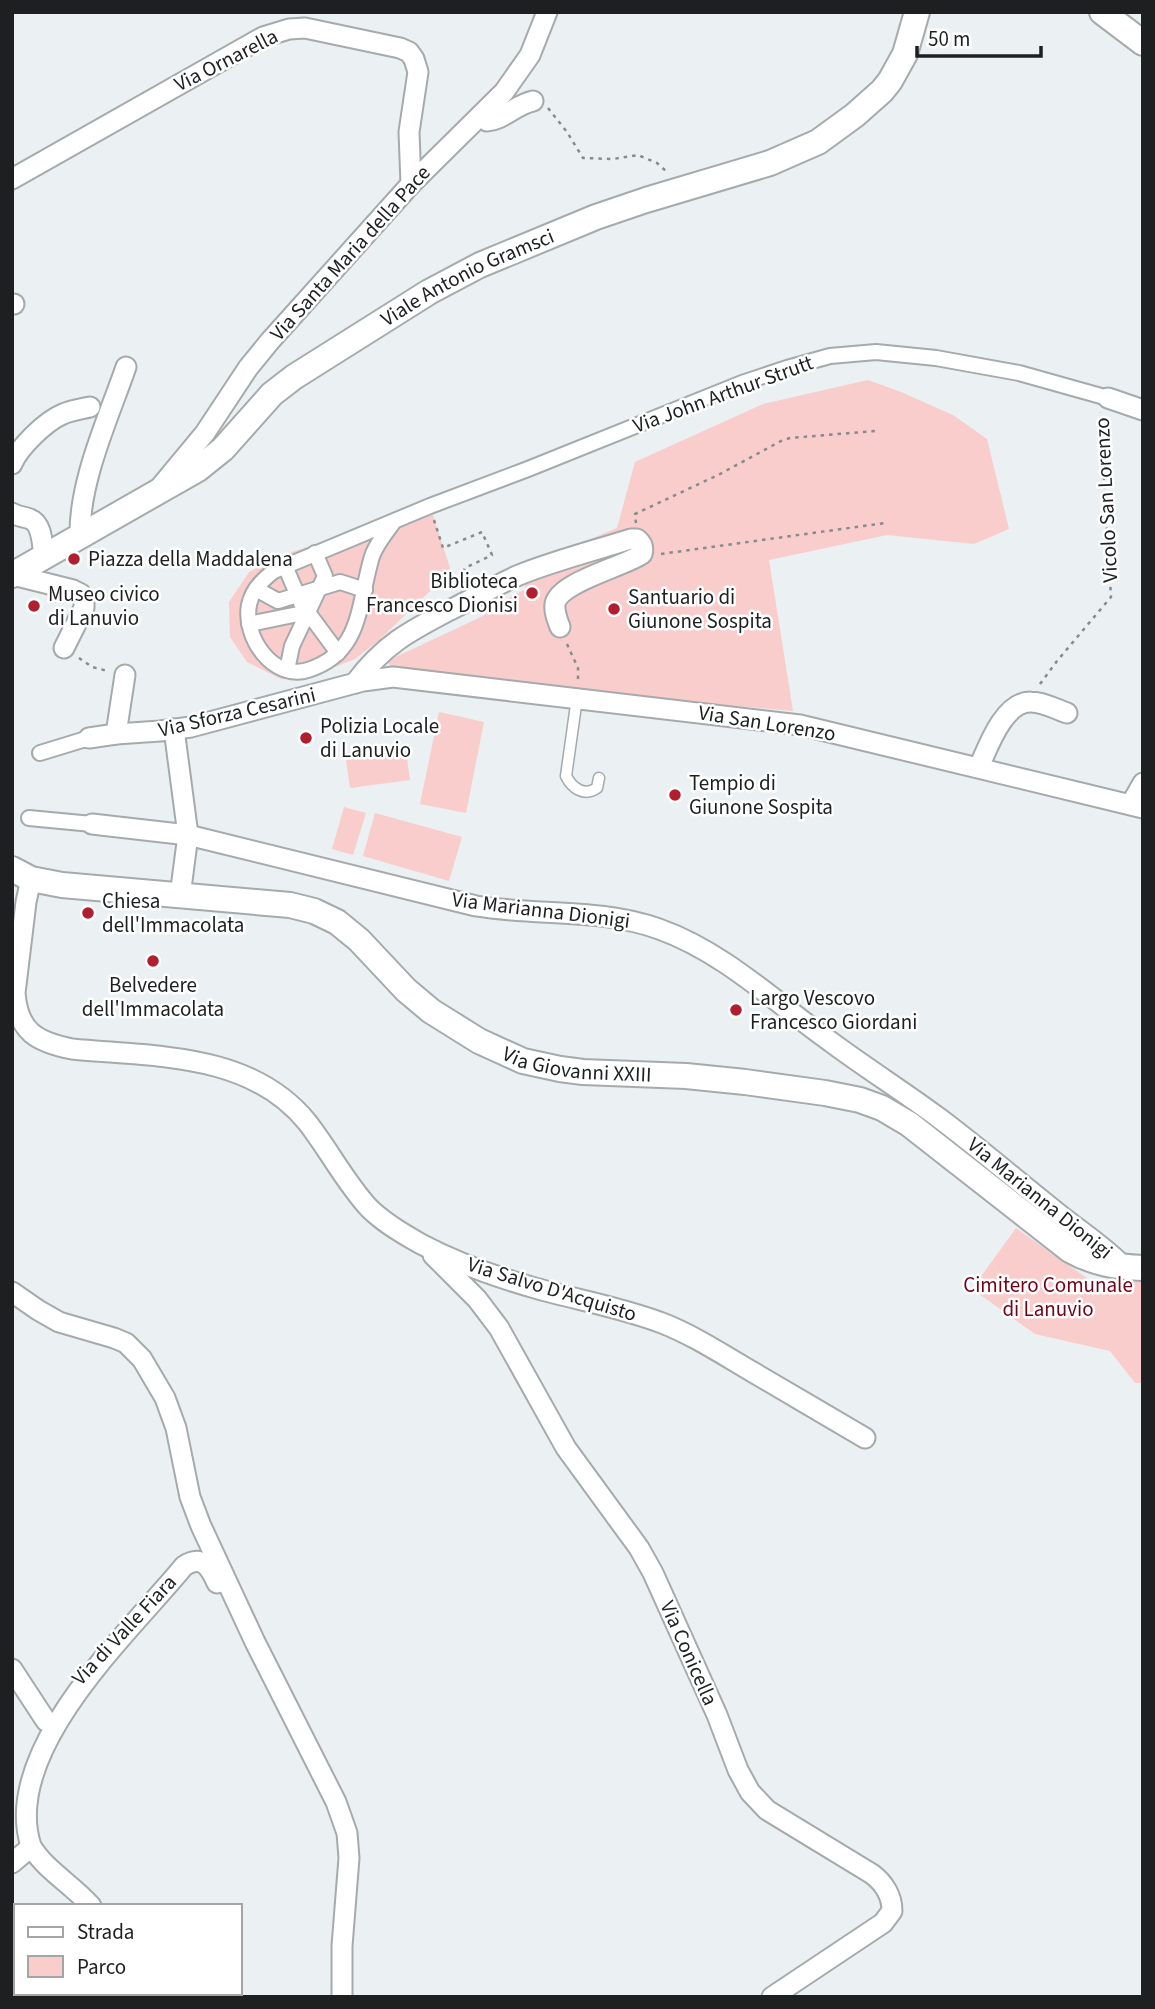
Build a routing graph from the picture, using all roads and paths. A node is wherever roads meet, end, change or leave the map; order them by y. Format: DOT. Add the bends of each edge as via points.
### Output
graph roads {
  1 [pos="547,12"];
  2 [pos="917,12"];
  3 [pos="1102,12"];
  4 [pos="1143,43"];
  5 [pos="533,101"];
  6 [pos="481,116"];
  7 [pos="12,179"];
  8 [pos="411,184"];
  9 [pos="675,191"];
  10 [pos="126,367"];
  11 [pos="1104,396"];
  12 [pos="90,407"];
  13 [pos="1143,410"];
  14 [pos="875,431"];
  15 [pos="12,464"];
  16 [pos="152,496"];
  17 [pos="430,506"];
  18 [pos="12,513"];
  19 [pos="393,523"];
  20 [pos="885,523"];
  21 [pos="80,536"];
  22 [pos="637,548"];
  23 [pos="315,553"];
  24 [pos="44,557"];
  25 [pos="285,566"];
  26 [pos="464,568"];
  27 [pos="13,575"];
  28 [pos="319,588"];
  29 [pos="256,589"];
  30 [pos="365,590"];
  31 [pos="297,595"];
  32 [pos="308,612"];
  33 [pos="249,624"];
  34 [pos="559,626"];
  35 [pos="64,648"];
  36 [pos="338,653"];
  37 [pos="287,670"];
  38 [pos="125,675"];
  39 [pos="384,677"];
  40 [pos="355,683"];
  41 [pos="577,698"];
  42 [pos="1028,702"];
  43 [pos="1067,713"];
  44 [pos="174,729"];
  45 [pos="116,734"];
  46 [pos="89,738"];
  47 [pos="40,753"];
  48 [pos="979,767"];
  49 [pos="599,778"];
  50 [pos="1143,783"];
  51 [pos="1137,806"];
  52 [pos="29,818"];
  53 [pos="92,824"];
  54 [pos="187,835"];
  55 [pos="22,874"];
  56 [pos="180,896"];
  57 [pos="422,1244"];
  58 [pos="1134,1268"];
  59 [pos="12,1292"];
  60 [pos="864,1438"];
  61 [pos="256,1642"];
  62 [pos="12,1669"];
  63 [pos="46,1721"];
  64 [pos="31,1847"];
  65 [pos="12,1863"];
  66 [pos="89,1904"];
  67 [pos="342,1997"];
  68 [pos="772,1997"];
  1 -- 6 [label="street, Via Santa Maria della Pace" via="524,66"];
  2 -- 9 [label="street, Viale Antonio Gramsci" via="894,76 846,123 786,158"];
  3 -- 4 [label="street"];
  5 -- 6 [label="street" via="492,121"];
  5 -- 9 [label="path" via="545,104 583,159 638,155 672,176"];
  6 -- 8 [label="street, Via Santa Maria della Pace"];
  7 -- 8 [label="street, Via Ornarella" via="263,37 297,28 409,52 418,72 409,132"];
  8 -- 16 [label="street, Via Santa Maria della Pace" via="262,350 205,433"];
  9 -- 16 [label="street, Viale Antonio Gramsci" via="575,225 429,292 294,377 262,404 217,455"];
  10 -- 21 [label="street" via="85,487"];
  11 -- 13 [label="street"];
  11 -- 17 [label="street, Via John Arthur Strutt" via="1019,373 936,358 876,352 830,356 742,383"];
  11 -- 42 [label="path, Vicolo San Lorenzo" via="1100,432 1111,597"];
  12 -- 15 [label="street" via="51,421"];
  14 -- 22 [label="path" via="781,441 635,514"];
  16 -- 21 [label="street, Viale Antonio Gramsci"];
  17 -- 19 [label="street, Via John Arthur Strutt"];
  17 -- 26 [label="path" via="443,548 482,531 492,555"];
  18 -- 24 [label="street" via="37,524"];
  19 -- 23 [label="street, Via John Arthur Strutt"];
  19 -- 30 [label="street" via="372,557"];
  20 -- 22 [label="path"];
  21 -- 24 [label="street, Viale Antonio Gramsci"];
  22 -- 34 [label="street" via="559,596 555,602"];
  22 -- 40 [label="street" via="631,539 520,575 393,642"];
  23 -- 25 [label="street, Via John Arthur Strutt"];
  23 -- 28 [label="street" via="325,576"];
  24 -- 27 [label="street, Viale Antonio Gramsci"];
  25 -- 29 [label="street, Via John Arthur Strutt"];
  25 -- 31 [label="street"];
  27 -- 35 [label="street" via="81,594 84,608"];
  28 -- 30 [label="street" via="340,582"];
  28 -- 31 [label="street"];
  28 -- 32 [label="street"];
  29 -- 31 [label="street" via="278,601"];
  29 -- 33 [label="street" via="249,605"];
  30 -- 36 [label="street" via="355,628"];
  31 -- 32 [label="street"];
  32 -- 33 [label="street"];
  32 -- 36 [label="street"];
  32 -- 37 [label="street"];
  33 -- 37 [label="street" via="260,650"];
  34 -- 41 [label="path" via="578,668"];
  35 -- 38 [label="path" via="92,667"];
  36 -- 37 [label="street" via="309,670"];
  38 -- 45 [label="street"];
  39 -- 40 [label="street, Via Sforza Cesarini"];
  39 -- 41 [label="street, Via San Lorenzo"];
  40 -- 44 [label="street, Via Sforza Cesarini"];
  41 -- 48 [label="street, Via San Lorenzo" via="800,724"];
  41 -- 49 [label="lane" via="566,776 583,792 597,788"];
  42 -- 43 [label="street"];
  42 -- 48 [label="street" via="1004,718"];
  44 -- 45 [label="street, Via Sforza Cesarini"];
  44 -- 54 [label="street"];
  45 -- 46 [label="street, Via Sforza Cesarini"];
  46 -- 47 [label="street"];
  48 -- 51 [label="street, Via San Lorenzo"];
  50 -- 51 [label="street"];
  52 -- 53 [label="street"];
  53 -- 54 [label="street, Via Marianna Dionigi"];
  54 -- 56 [label="street"];
  54 -- 58 [label="street, Via Marianna Dionigi" via="466,904 615,918 689,942 940,1118 1070,1224"];
  55 -- 56 [label="street, Via Giovanni XXIII" via="62,885"];
  55 -- 57 [label="street, Via Salvo D'Acquisto" via="26,902 15,993 18,1011 32,1034 48,1044 72,1049 199,1061 262,1084 299,1112 370,1208"];
  56 -- 58 [label="street, Via Giovanni XXIII" via="290,905 326,916 354,934 431,1011 523,1061 583,1072 745,1082 832,1094 877,1106 909,1124 1070,1250 1092,1261"];
  57 -- 60 [label="street, Via Salvo D'Acquisto" via="501,1278 668,1326"];
  57 -- 68 [label="street, Via Conicella" via="495,1322 566,1448 639,1548 750,1792 767,1810 872,1874 890,1896 892,1911 883,1923"];
  59 -- 61 [label="street" via="59,1321 120,1340 142,1359 172,1417 195,1513"];
  61 -- 63 [label="street, Via di Valle Fiara" via="236,1621 208,1567 192,1561 76,1681"];
  61 -- 67 [label="street" via="347,1833"];
  62 -- 63 [label="street"];
  63 -- 64 [label="street, Via di Valle Fiara" via="19,1787 22,1824"];
  64 -- 65 [label="street"];
  64 -- 66 [label="street, Via di Valle Fiara"];
}
